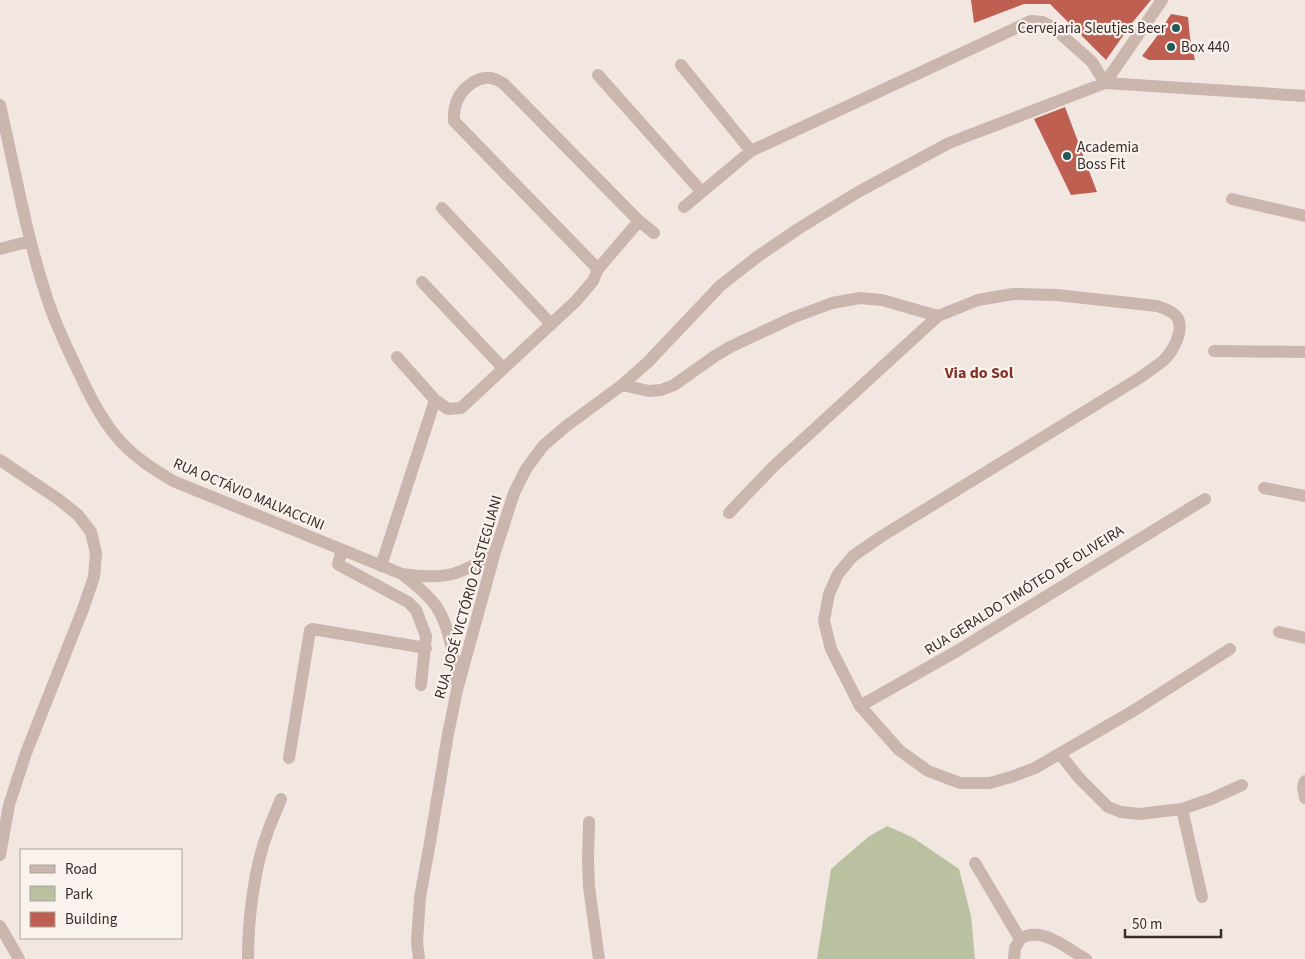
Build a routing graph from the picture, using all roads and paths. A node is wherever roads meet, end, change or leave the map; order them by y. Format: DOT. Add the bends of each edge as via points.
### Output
graph roads {
  1 [pos="1162,0"];
  2 [pos="681,65"];
  3 [pos="598,75"];
  4 [pos="1105,82"];
  5 [pos="1305,96"];
  6 [pos="0,105"];
  7 [pos="751,151"];
  8 [pos="701,191"];
  9 [pos="1232,199"];
  10 [pos="684,207"];
  11 [pos="442,208"];
  12 [pos="1305,216"];
  13 [pos="639,221"];
  14 [pos="654,233"];
  15 [pos="30,241"];
  16 [pos="0,249"];
  17 [pos="598,269"];
  18 [pos="422,282"];
  19 [pos="938,316"];
  20 [pos="550,324"];
  21 [pos="1214,351"];
  22 [pos="1291,352"];
  23 [pos="1305,352"];
  24 [pos="1305,356"];
  25 [pos="397,357"];
  26 [pos="504,368"];
  27 [pos="622,385"];
  28 [pos="435,400"];
  29 [pos="0,460"];
  30 [pos="1264,488"];
  31 [pos="1305,496"];
  32 [pos="1205,499"];
  33 [pos="729,513"];
  34 [pos="342,550"];
  35 [pos="495,552"];
  36 [pos="381,566"];
  37 [pos="402,574"];
  38 [pos="1278,632"];
  39 [pos="1305,638"];
  40 [pos="426,648"];
  41 [pos="1230,649"];
  42 [pos="421,684"];
  43 [pos="457,690"];
  44 [pos="860,706"];
  45 [pos="1060,754"];
  46 [pos="289,758"];
  47 [pos="1305,781"];
  48 [pos="1242,785"];
  49 [pos="281,798"];
  50 [pos="1305,798"];
  51 [pos="1182,809"];
  52 [pos="589,822"];
  53 [pos="0,855"];
  54 [pos="975,863"];
  55 [pos="1202,897"];
  56 [pos="0,926"];
  57 [pos="1020,939"];
  58 [pos="19,959"];
  59 [pos="248,959"];
  60 [pos="419,959"];
  61 [pos="599,959"];
  62 [pos="1014,959"];
  63 [pos="1086,959"];
  1 -- 4 [label="street"];
  2 -- 7 [label="street"];
  3 -- 8 [label="street"];
  4 -- 5 [label="street"];
  4 -- 7 [label="street" via="1092,62 1054,28 1043,22 1031,21"];
  4 -- 27 [label="street, RUA JOSÉ VICTÓRIO CASTEGLIANI" via="949,143 798,228 720,286"];
  6 -- 15 [label="street, RUA OCTÁVIO MALVACCINI"];
  7 -- 8 [label="street"];
  8 -- 10 [label="street"];
  9 -- 12 [label="street"];
  11 -- 20 [label="street"];
  13 -- 14 [label="street"];
  13 -- 17 [label="street"];
  13 -- 17 [label="street" via="504,84 486,78 460,92 453,110 454,121"];
  15 -- 16 [label="street"];
  15 -- 34 [label="street, RUA OCTÁVIO MALVACCINI" via="62,339 106,422 121,442 145,464 173,481"];
  17 -- 20 [label="street" via="593,281 576,301"];
  18 -- 26 [label="street"];
  19 -- 27 [label="street" via="882,300 860,298 832,303 730,347 674,385 649,391"];
  19 -- 33 [label="street" via="773,467"];
  19 -- 44 [label="street" via="978,300 1013,294 1057,295 1156,306 1177,317 1180,329 1175,345 1164,360 1142,377 852,556 838,574 829,594 824,621 831,649"];
  20 -- 26 [label="street"];
  21 -- 22 [label="street"];
  22 -- 23 [label="street"];
  22 -- 24 [label="street"];
  25 -- 28 [label="street"];
  26 -- 28 [label="street" via="461,408 448,409"];
  27 -- 35 [label="street, RUA JOSÉ VICTÓRIO CASTEGLIANI" via="543,446 514,493"];
  28 -- 36 [label="street"];
  29 -- 53 [label="street" via="58,498 78,516 91,532 96,553 94,577 84,609 26,753 9,805"];
  30 -- 31 [label="street"];
  32 -- 44 [label="street, RUA GERALDO TIMÓTEO DE OLIVEIRA" via="957,651"];
  34 -- 36 [label="street, RUA OCTÁVIO MALVACCINI"];
  34 -- 40 [label="street" via="339,565 408,602 416,610 426,633"];
  35 -- 37 [label="street, RUA OCTÁVIO MALVACCINI" via="458,573 439,577"];
  35 -- 43 [label="street, RUA JOSÉ VICTÓRIO CASTEGLIANI"];
  36 -- 37 [label="street, RUA OCTÁVIO MALVACCINI"];
  37 -- 43 [label="street, RUA OCTÁVIO MALVACCINI" via="436,606 444,622"];
  38 -- 39 [label="street"];
  40 -- 42 [label="street"];
  40 -- 46 [label="street" via="310,630"];
  41 -- 45 [label="street"];
  43 -- 60 [label="street, RUA JOSÉ VICTÓRIO CASTEGLIANI" via="420,897"];
  44 -- 45 [label="street" via="899,750 928,771 960,783 990,783 1035,768"];
  45 -- 51 [label="street" via="1108,807 1139,814"];
  47 -- 50 [label="street"];
  48 -- 51 [label="street"];
  49 -- 59 [label="street" via="258,867 248,934"];
  51 -- 55 [label="street"];
  52 -- 61 [label="street" via="589,887"];
  54 -- 57 [label="street"];
  56 -- 58 [label="street"];
  57 -- 62 [label="street"];
  57 -- 63 [label="street" via="1026,935 1044,936"];
}
